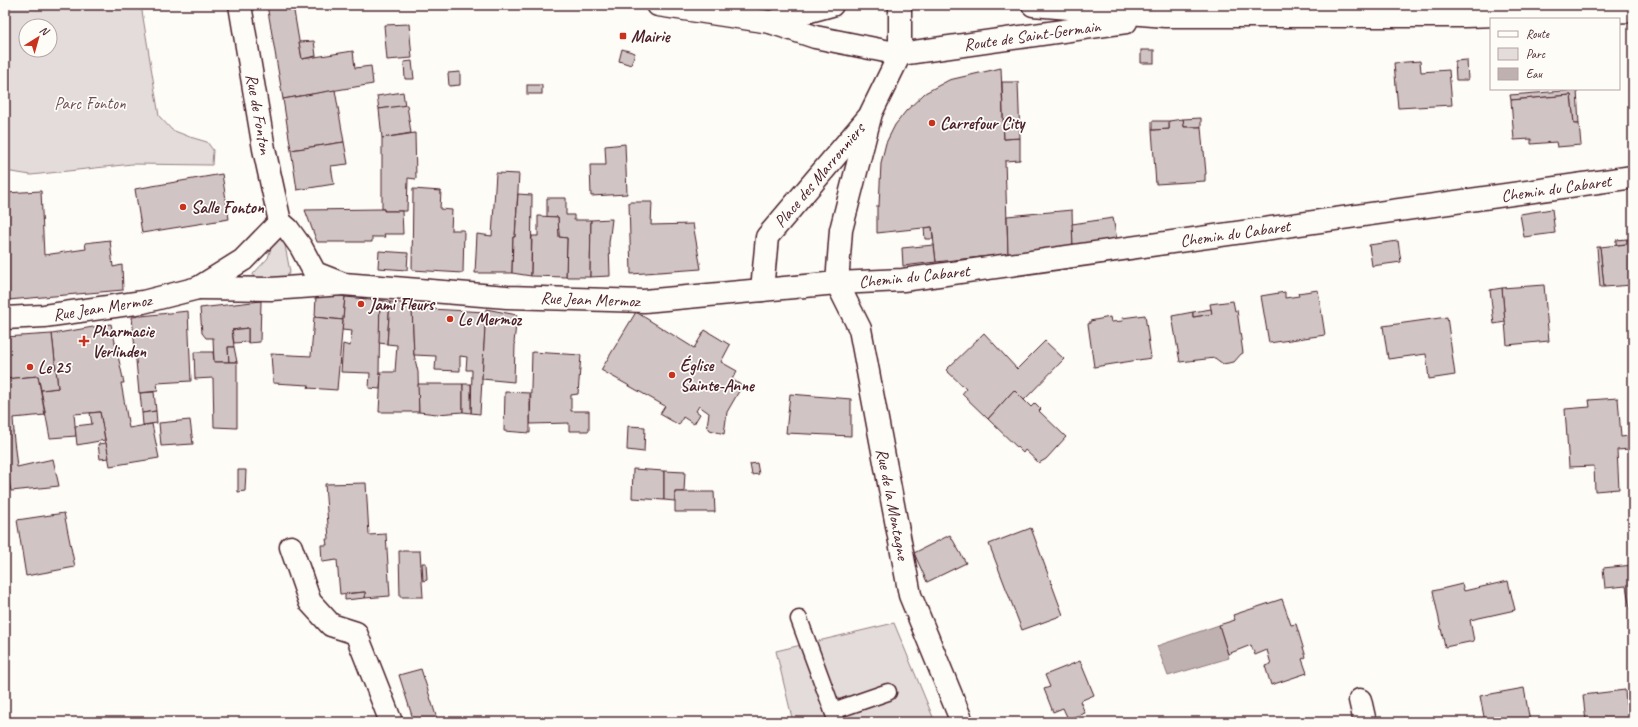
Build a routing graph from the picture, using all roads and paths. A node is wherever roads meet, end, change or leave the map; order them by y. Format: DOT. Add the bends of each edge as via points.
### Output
graph roads {
  1 [pos="240,5"];
  2 [pos="658,5"];
  3 [pos="832,5"];
  4 [pos="900,5"];
  5 [pos="1033,5"];
  6 [pos="1633,11"];
  7 [pos="1165,16"];
  8 [pos="770,22"];
  9 [pos="900,54"];
  10 [pos="871,113"];
  11 [pos="1633,177"];
  12 [pos="280,222"];
  13 [pos="342,284"];
  14 [pos="837,284"];
  15 [pos="198,288"];
  16 [pos="762,290"];
  17 [pos="5,318"];
  18 [pos="291,547"];
  19 [pos="799,619"];
  20 [pos="888,692"];
  21 [pos="1360,700"];
  22 [pos="835,717"];
  23 [pos="391,722"];
  24 [pos="962,722"];
  25 [pos="1365,722"];
  1 -- 12 [label="street, Rue de Fonton" via="264,149"];
  2 -- 8 [label="street"];
  3 -- 8 [label="street"];
  4 -- 9 [label="street"];
  5 -- 7 [label="street, Route de Saint-Germain"];
  6 -- 7 [label="street, Route de Saint-Germain" via="1464,16"];
  7 -- 9 [label="street, Route de Saint-Germain"];
  8 -- 9 [label="street, Route de Saint-Germain" via="815,37"];
  9 -- 10 [label="street"];
  10 -- 14 [label="street, Place des Marronniers" via="841,230"];
  10 -- 16 [label="street, Place des Marronniers" via="767,237"];
  11 -- 14 [label="street, Chemin du Cabaret" via="903,280"];
  12 -- 13 [label="street, Rue Jean Mermoz" via="301,247 315,273"];
  12 -- 15 [label="street, Rue Jean Mermoz" via="243,260"];
  13 -- 15 [label="street, Rue Jean Mermoz" via="271,289"];
  13 -- 16 [label="street, Rue Jean Mermoz" via="508,297 644,301"];
  14 -- 16 [label="street, Rue Jean Mermoz"];
  14 -- 24 [label="street, Rue de la Montagne" via="860,330 910,595"];
  15 -- 17 [label="street, Rue Jean Mermoz" via="143,302 44,316"];
  18 -- 23 [label="street" via="310,602 332,625 356,633"];
  19 -- 22 [label="lane"];
  20 -- 22 [label="lane"];
  21 -- 25 [label="street"];
}
